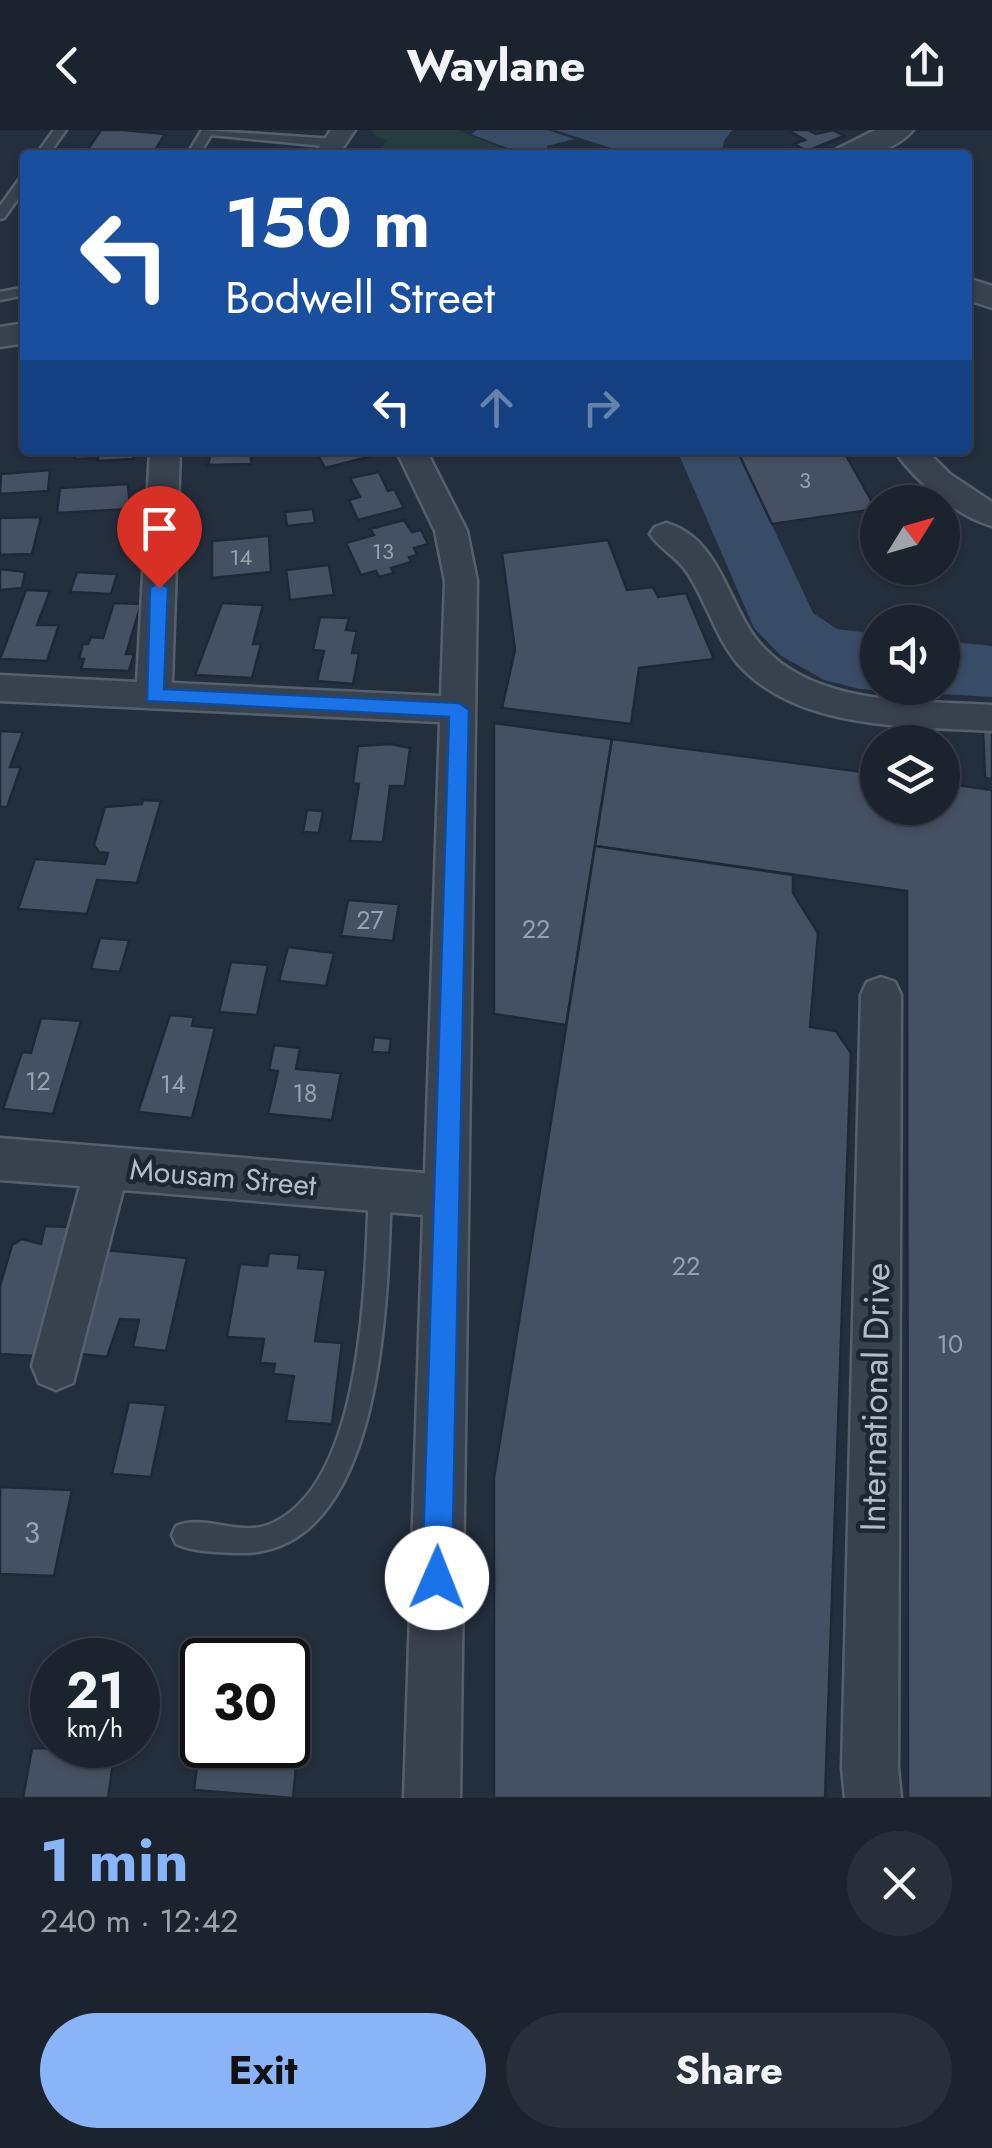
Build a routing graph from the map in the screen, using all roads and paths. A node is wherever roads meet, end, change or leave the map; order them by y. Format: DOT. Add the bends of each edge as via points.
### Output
graph roads {
  1 [pos="898,130"];
  2 [pos="334,143"];
  3 [pos="196,150"];
  4 [pos="858,150"];
  5 [pos="20,187"];
  6 [pos="0,215"];
  7 [pos="164,455"];
  8 [pos="414,455"];
  9 [pos="914,455"];
  10 [pos="992,516"];
  11 [pos="666,534"];
  12 [pos="0,688"];
  13 [pos="154,696"];
  14 [pos="459,710"];
  15 [pos="992,718"];
  16 [pos="881,995"];
  17 [pos="0,1159"];
  18 [pos="108,1167"];
  19 [pos="380,1191"];
  20 [pos="446,1196"];
  21 [pos="56,1366"];
  22 [pos="185,1535"];
  23 [pos="432,1798"];
  24 [pos="873,1798"];
  1 -- 4 [label="street"];
  2 -- 3 [label="lane" via="207,131"];
  5 -- 6 [label="lane"];
  7 -- 13 [label="street"];
  8 -- 14 [label="street" via="460,561"];
  9 -- 10 [label="street" via="939,481"];
  11 -- 15 [label="street" via="695,554 750,658 782,684 844,705"];
  12 -- 13 [label="street"];
  13 -- 14 [label="street"];
  14 -- 20 [label="street"];
  16 -- 24 [label="street, International Drive"];
  17 -- 18 [label="street, Mousam Street"];
  18 -- 19 [label="street, Mousam Street"];
  18 -- 21 [label="street"];
  19 -- 20 [label="street, Mousam Street"];
  19 -- 22 [label="lane" via="374,1318 362,1395 332,1486 276,1535"];
  20 -- 23 [label="street"];
}
